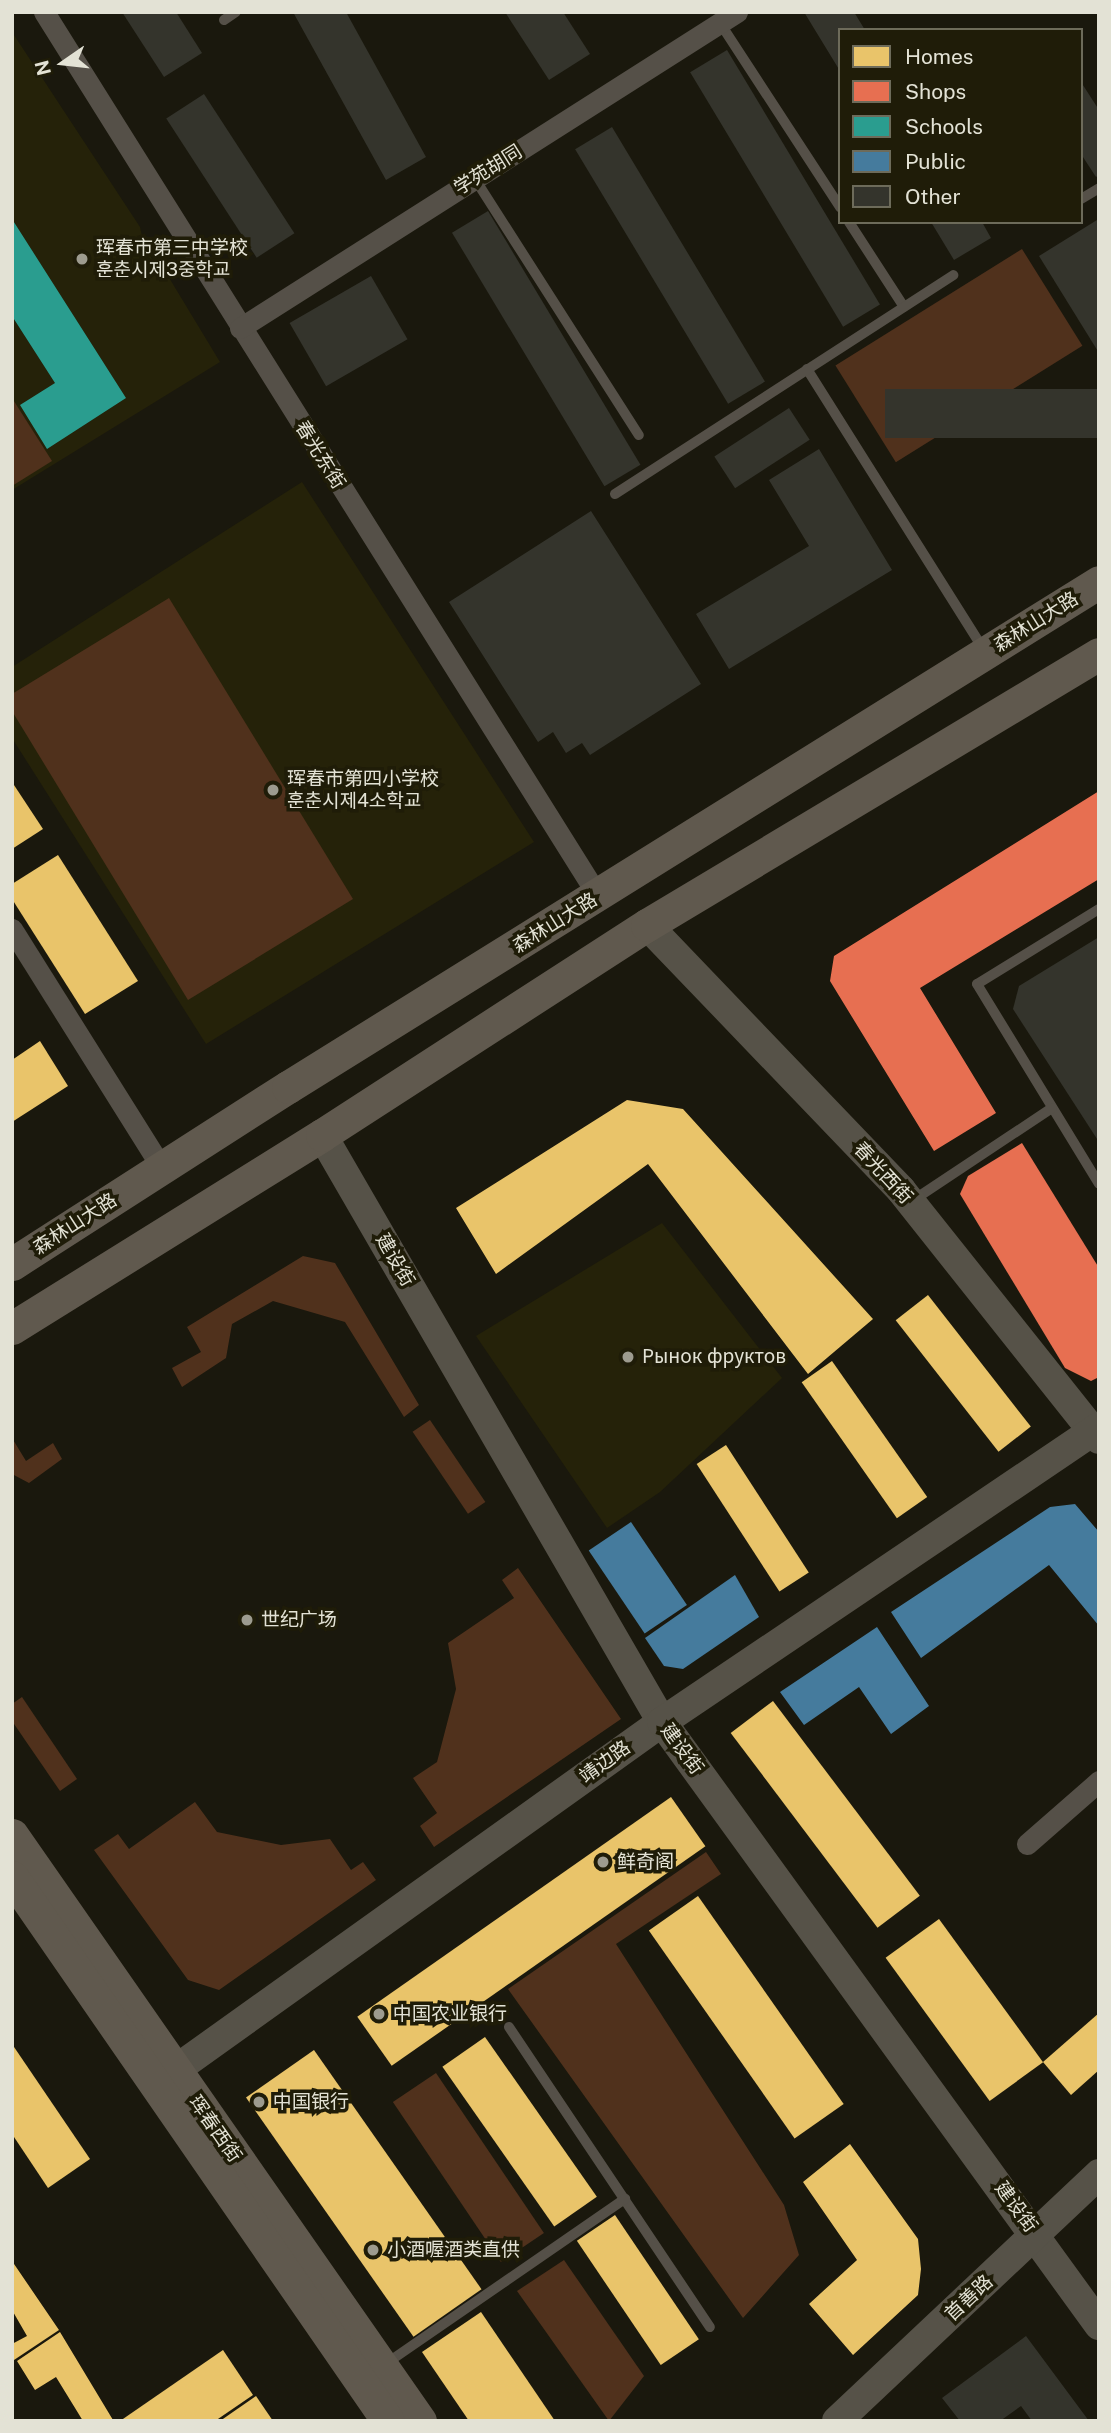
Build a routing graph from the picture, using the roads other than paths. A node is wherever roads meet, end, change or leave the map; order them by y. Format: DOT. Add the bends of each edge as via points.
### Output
graph roads {
  1 [pos="44,12"];
  2 [pos="236,12"];
  3 [pos="728,18"];
  4 [pos="224,20"];
  5 [pos="475,178"];
  6 [pos="1099,188"];
  7 [pos="1083,198"];
  8 [pos="838,204"];
  9 [pos="850,224"];
  10 [pos="953,275"];
  11 [pos="904,307"];
  12 [pos="240,328"];
  13 [pos="807,369"];
  14 [pos="639,435"];
  15 [pos="615,494"];
  16 [pos="1099,582"];
  17 [pos="986,653"];
  18 [pos="1099,654"];
  19 [pos="598,896"];
  20 [pos="1099,909"];
  21 [pos="646,925"];
  22 [pos="12,929"];
  23 [pos="1052,1108"];
  24 [pos="323,1135"];
  25 [pos="162,1168"];
  26 [pos="1099,1184"];
  27 [pos="911,1202"];
  28 [pos="12,1264"];
  29 [pos="12,1328"];
  30 [pos="1097,1432"];
  31 [pos="662,1722"];
  32 [pos="1099,1781"];
  33 [pos="12,1835"];
  34 [pos="1027,1844"];
  35 [pos="12,1877"];
  36 [pos="509,2027"];
  37 [pos="164,2078"];
  38 [pos="1099,2174"];
  39 [pos="625,2199"];
  40 [pos="1037,2235"];
  41 [pos="1099,2325"];
  42 [pos="710,2327"];
  43 [pos="381,2366"];
  44 [pos="842,2419"];
  45 [pos="388,2421"];
  46 [pos="420,2421"];
  1 -- 12 [label="street, 春光东街"];
  2 -- 4 [label="lane"];
  3 -- 5 [label="street, 学苑胡同"];
  3 -- 8 [label="lane"];
  5 -- 12 [label="street, 学苑胡同"];
  5 -- 14 [label="lane"];
  6 -- 7 [label="lane"];
  9 -- 11 [label="lane"];
  10 -- 11 [label="lane"];
  11 -- 13 [label="lane"];
  12 -- 19 [label="street, 春光东街"];
  13 -- 15 [label="lane"];
  13 -- 17 [label="lane"];
  16 -- 17 [label="main road, 森林山大路"];
  17 -- 19 [label="main road, 森林山大路"];
  18 -- 21 [label="main road"];
  19 -- 25 [label="main road, 森林山大路"];
  20 -- 23 [label="lane" via="977,984"];
  21 -- 24 [label="main road"];
  21 -- 27 [label="street, 春光西街"];
  22 -- 25 [label="street"];
  23 -- 26 [label="lane"];
  23 -- 27 [label="lane"];
  24 -- 29 [label="main road"];
  24 -- 31 [label="street, 建设街"];
  25 -- 28 [label="main road, 森林山大路"];
  27 -- 30 [label="street, 春光西街"];
  30 -- 31 [label="street, 靖边路"];
  31 -- 37 [label="street, 靖边路"];
  31 -- 40 [label="street, 建设街"];
  32 -- 34 [label="street"];
  33 -- 37 [label="main road, 珲春西街"];
  35 -- 37 [label="main road, 珲春西街"];
  36 -- 39 [label="lane"];
  37 -- 43 [label="main road, 珲春西街"];
  37 -- 45 [label="main road, 珲春西街"];
  38 -- 40 [label="street, 首善路"];
  39 -- 42 [label="lane"];
  39 -- 43 [label="lane"];
  40 -- 41 [label="street, 建设街"];
  40 -- 44 [label="street, 首善路"];
  43 -- 46 [label="main road, 珲春西街"];
}
